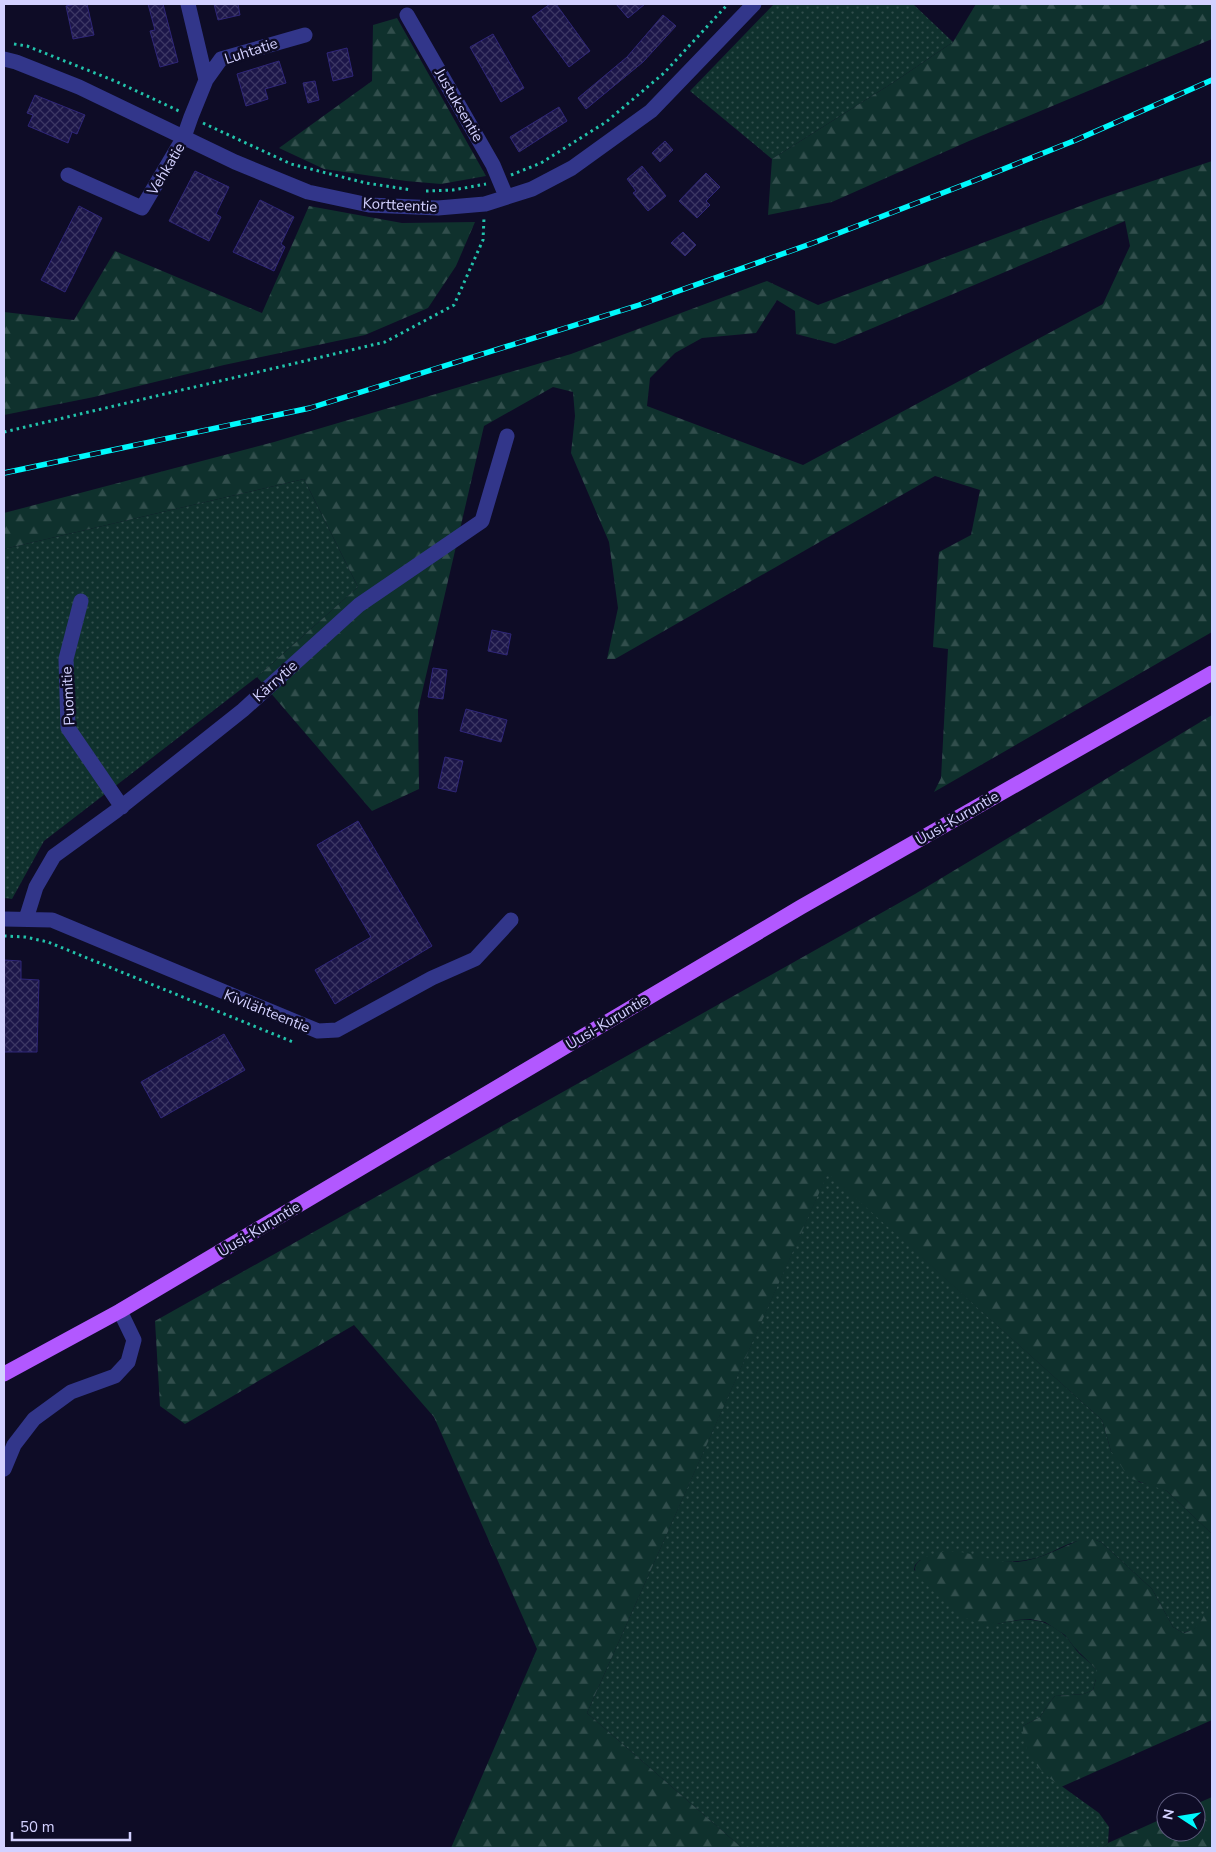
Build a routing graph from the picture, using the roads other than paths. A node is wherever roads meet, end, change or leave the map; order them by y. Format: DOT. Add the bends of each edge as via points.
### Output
graph roads {
  1 [pos="188,4"];
  2 [pos="754,4"];
  3 [pos="407,15"];
  4 [pos="305,34"];
  5 [pos="4,59"];
  6 [pos="206,80"];
  7 [pos="184,137"];
  8 [pos="68,175"];
  9 [pos="506,196"];
  10 [pos="507,436"];
  11 [pos="81,601"];
  12 [pos="1212,673"];
  13 [pos="122,806"];
  14 [pos="4,919"];
  15 [pos="26,919"];
  16 [pos="511,920"];
  17 [pos="120,1311"];
  18 [pos="4,1374"];
  19 [pos="4,1469"];
  1 -- 6 [label="street"];
  2 -- 9 [label="street, Kortteentie" via="651,111 572,168 532,189"];
  3 -- 9 [label="street, Justuksentie" via="493,165"];
  4 -- 6 [label="street, Luhtatie" via="221,58"];
  5 -- 7 [label="street, Kortteentie" via="79,87"];
  6 -- 7 [label="street, Luhtatie"];
  7 -- 8 [label="street, Vehkatie" via="142,208"];
  7 -- 9 [label="street, Kortteentie" via="308,192 369,205 438,208 485,204"];
  10 -- 13 [label="street, Kärrytie" via="482,521 359,605 243,710"];
  11 -- 13 [label="street, Puomitie" via="66,659 68,728"];
  12 -- 17 [label="main road, Uusi-Kuruntie" via="800,908"];
  13 -- 15 [label="street, Kärrytie" via="54,856 36,887"];
  14 -- 15 [label="street, Kivilähteentie"];
  15 -- 16 [label="street, Kivilähteentie" via="52,920 318,1031 337,1030 432,978 476,959"];
  17 -- 18 [label="main road, Uusi-Kuruntie"];
  17 -- 19 [label="street" via="134,1340 128,1362 115,1376 70,1392 34,1419 14,1445"];
}
